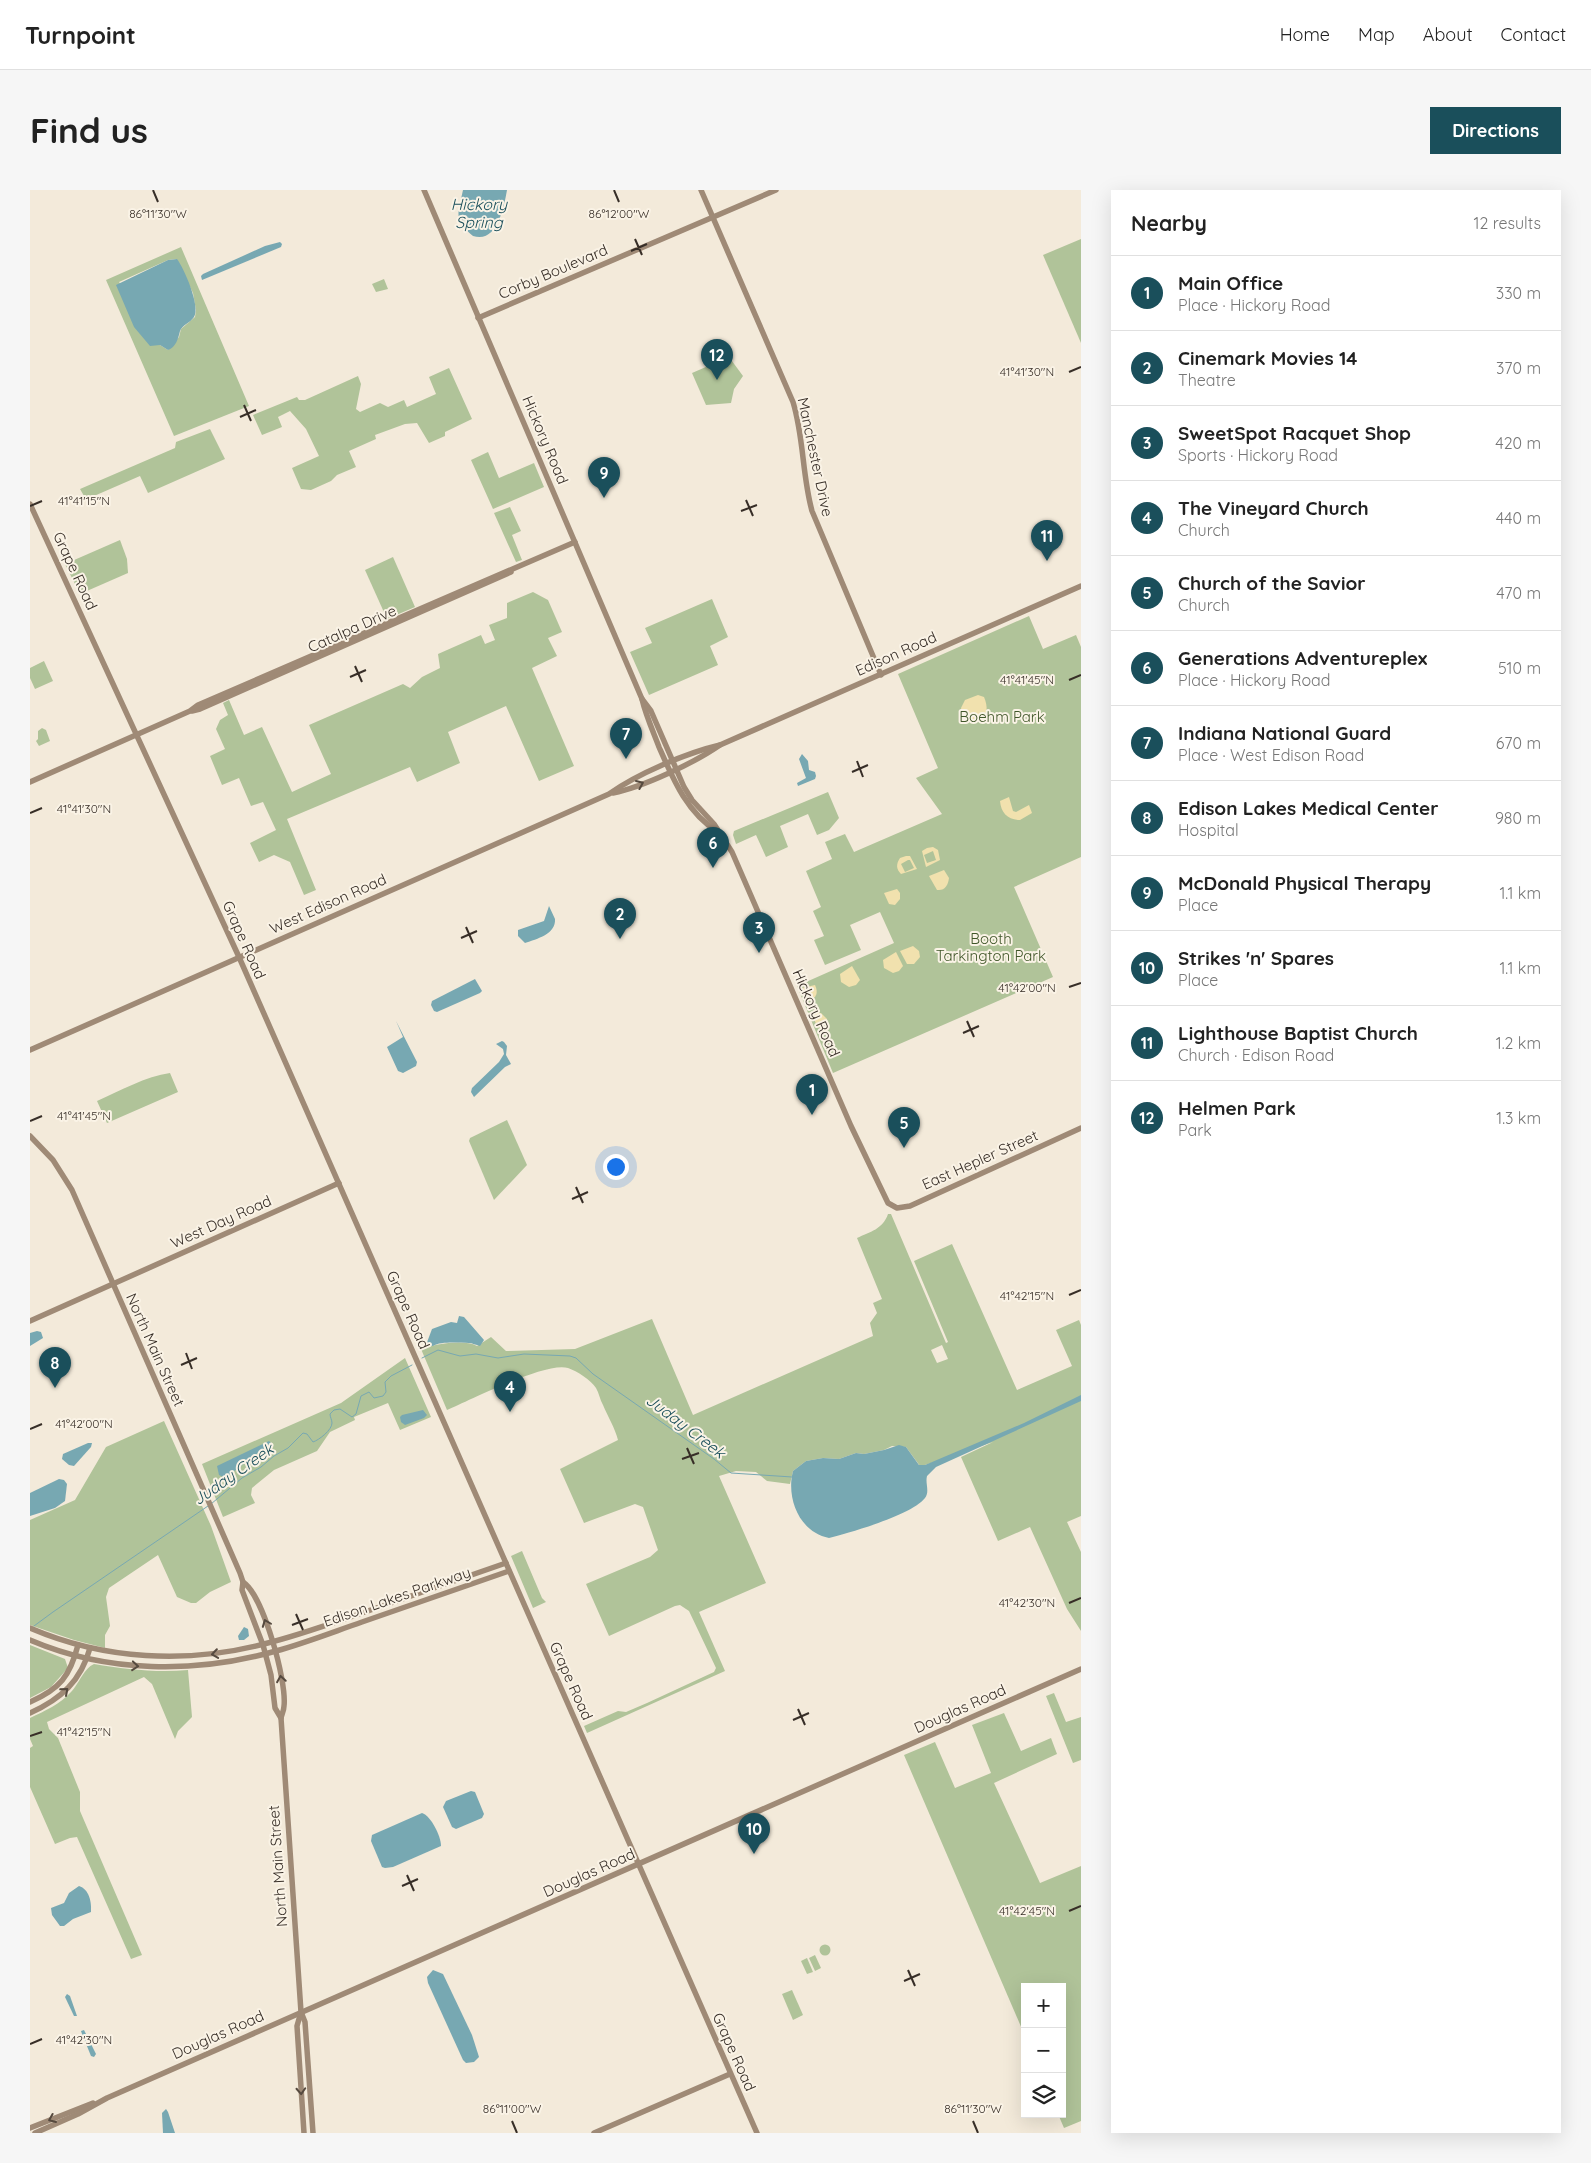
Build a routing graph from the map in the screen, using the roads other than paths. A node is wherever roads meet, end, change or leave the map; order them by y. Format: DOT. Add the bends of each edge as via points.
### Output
graph roads {
  1 [pos="424,190"];
  2 [pos="701,190"];
  3 [pos="776,190"];
  4 [pos="713,217"];
  5 [pos="478,318"];
  6 [pos="30,504"];
  7 [pos="575,542"];
  8 [pos="1081,586"];
  9 [pos="881,675"];
  10 [pos="137,734"];
  11 [pos="720,745"];
  12 [pos="670,763"];
  13 [pos="673,770"];
  14 [pos="30,782"];
  15 [pos="609,794"];
  16 [pos="238,957"];
  17 [pos="30,1050"];
  18 [pos="1081,1128"];
  19 [pos="30,1136"];
  20 [pos="339,1183"];
  21 [pos="889,1204"];
  22 [pos="113,1284"];
  23 [pos="30,1321"];
  24 [pos="506,1563"];
  25 [pos="509,1572"];
  26 [pos="243,1582"];
  27 [pos="30,1628"];
  28 [pos="30,1640"];
  29 [pos="273,1642"];
  30 [pos="78,1645"];
  31 [pos="263,1645"];
  32 [pos="90,1648"];
  33 [pos="275,1652"];
  34 [pos="266,1654"];
  35 [pos="76,1655"];
  36 [pos="87,1658"];
  37 [pos="1081,1669"];
  38 [pos="30,1702"];
  39 [pos="30,1712"];
  40 [pos="281,1718"];
  41 [pos="638,1865"];
  42 [pos="301,2012"];
  43 [pos="730,2074"];
  44 [pos="107,2098"];
  45 [pos="30,2128"];
  46 [pos="756,2132"];
  47 [pos="35,2133"];
  48 [pos="304,2133"];
  49 [pos="313,2133"];
  50 [pos="594,2133"];
  1 -- 5 [label="street, Hickory Road"];
  2 -- 4 [label="street, Manchester Drive"];
  3 -- 4 [label="street, Corby Boulevard"];
  4 -- 5 [label="street, Corby Boulevard"];
  4 -- 9 [label="street, Manchester Drive" via="792,402 801,433 812,511"];
  5 -- 7 [label="street, Hickory Road"];
  6 -- 10 [label="street, Grape Road"];
  7 -- 10 [label="street, Catalpa Drive"];
  7 -- 12 [label="street, Hickory Road" via="642,699 650,710"];
  8 -- 9 [label="street, Edison Road"];
  9 -- 11 [label="street, Edison Road"];
  10 -- 14 [label="street, Catalpa Drive"];
  10 -- 16 [label="street, Grape Road"];
  11 -- 12 [label="street, Edison Road"];
  11 -- 13 [label="street, Edison Road" via="705,756"];
  12 -- 13 [label="street, Hickory Road"];
  12 -- 15 [label="street, West Edison Road"];
  15 -- 13 [label="street, West Edison Road, one-way" via="625,791"];
  13 -- 21 [label="street, Hickory Road" via="732,852 882,1195"];
  15 -- 16 [label="street, West Edison Road"];
  16 -- 17 [label="street, West Edison Road"];
  16 -- 20 [label="street, Grape Road"];
  18 -- 21 [label="street, East Hepler Street" via="910,1206 897,1208"];
  19 -- 22 [label="street, North Main Street" via="53,1160 67,1181"];
  20 -- 22 [label="street, West Day Road"];
  20 -- 24 [label="street, Grape Road"];
  22 -- 23 [label="street, West Day Road"];
  22 -- 26 [label="street, North Main Street"];
  24 -- 25 [label="street, Grape Road"];
  24 -- 29 [label="street, Edison Lakes Parkway"];
  25 -- 33 [label="street, Edison Lakes Parkway"];
  25 -- 41 [label="street, Grape Road"];
  29 -- 26 [label="street, North Main Street, one-way" via="250,1587"];
  26 -- 31 [label="street, North Main Street" via="242,1590"];
  27 -- 30 [label="street, Edison Lakes Parkway"];
  28 -- 35 [label="street, Edison Lakes Parkway"];
  29 -- 31 [label="street, Edison Lakes Parkway"];
  29 -- 33 [label="street, North Main Street"];
  30 -- 32 [label="street, Edison Lakes Parkway"];
  30 -- 35 [label="street"];
  31 -- 32 [label="street, Edison Lakes Parkway, one-way" via="222,1653 172,1657 130,1655"];
  31 -- 34 [label="street, North Main Street"];
  32 -- 36 [label="street"];
  33 -- 34 [label="street, Edison Lakes Parkway"];
  40 -- 33 [label="street, North Main Street, one-way" via="283,1692"];
  36 -- 34 [label="street, Edison Lakes Parkway, one-way" via="135,1666 171,1667 206,1665"];
  34 -- 40 [label="street, North Main Street" via="275,1708"];
  35 -- 36 [label="street, Edison Lakes Parkway"];
  35 -- 38 [label="street" via="61,1683"];
  39 -- 36 [label="street, one-way" via="67,1690 79,1676"];
  37 -- 41 [label="street, Douglas Road"];
  40 -- 42 [label="street, North Main Street"];
  41 -- 42 [label="street, Douglas Road"];
  41 -- 43 [label="street, Grape Road"];
  42 -- 44 [label="street, Douglas Road"];
  42 -- 48 [label="street, North Main Street, one-way" via="297,2026"];
  42 -- 49 [label="street, North Main Street" via="305,2022"];
  43 -- 46 [label="street, Grape Road"];
  43 -- 50 [label="street"];
  44 -- 45 [label="street, Douglas Road, one-way"];
  44 -- 47 [label="street, Douglas Road"];
}
